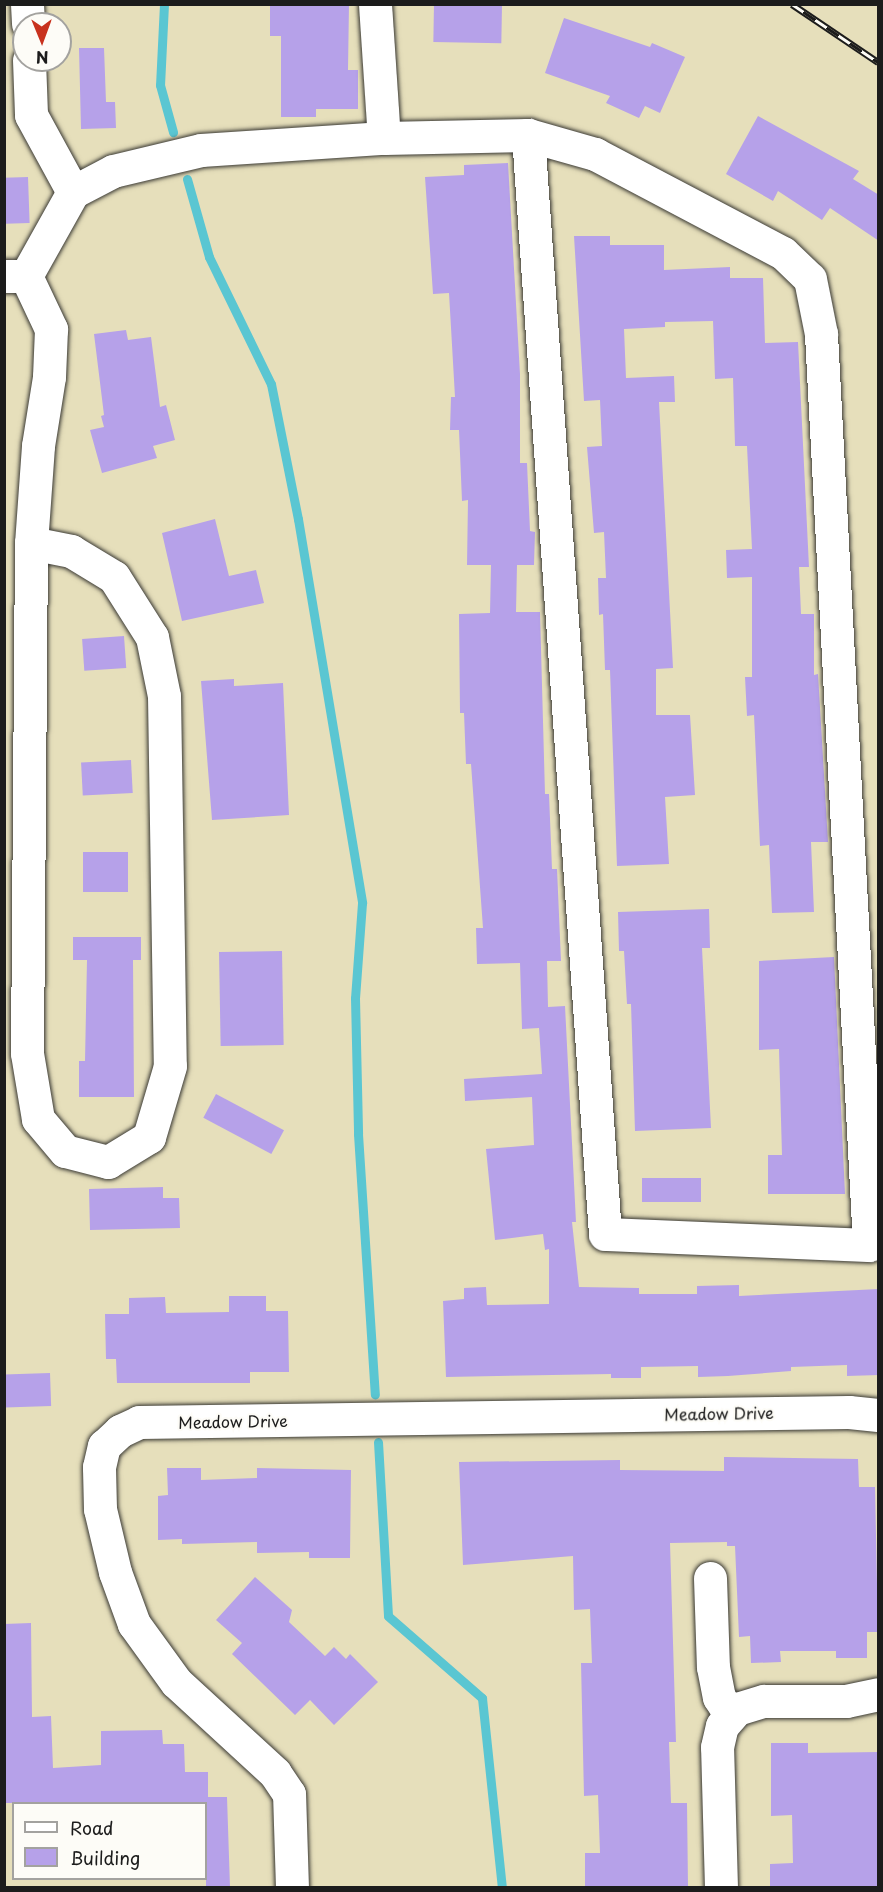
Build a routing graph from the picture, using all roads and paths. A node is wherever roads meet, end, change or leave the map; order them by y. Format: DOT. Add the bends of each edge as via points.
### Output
graph roads {
  1 [pos="375,4"];
  2 [pos="29,72"];
  3 [pos="528,135"];
  4 [pos="384,138"];
  5 [pos="73,192"];
  6 [pos="15,276"];
  7 [pos="31,543"];
  8 [pos="879,1415"];
  9 [pos="710,1578"];
  10 [pos="879,1694"];
  11 [pos="731,1716"];
  12 [pos="292,1887"];
  13 [pos="721,1887"];
  1 -- 4 [label="street"];
  2 -- 5 [label="street" via="31,115"];
  3 -- 3 [label="street" via="595,154 783,253 810,279 822,358 869,1245 605,1234"];
  3 -- 4 [label="street"];
  4 -- 5 [label="street" via="201,150 113,171"];
  5 -- 6 [label="street"];
  6 -- 7 [label="street" via="51,329"];
  7 -- 7 [label="street" via="27,1053 38,1119 65,1151 108,1162 149,1137 170,1066 164,696 152,637 114,577 71,551"];
  8 -- 12 [label="street, Meadow Drive" via="849,1412 139,1422 120,1431 104,1446 99,1467 100,1509 115,1572 134,1624 176,1682 275,1773 289,1794"];
  9 -- 11 [label="street" via="713,1667 719,1697"];
  10 -- 11 [label="street" via="846,1701 764,1701 737,1709"];
  11 -- 13 [label="street" via="722,1726 717,1747"];
}
